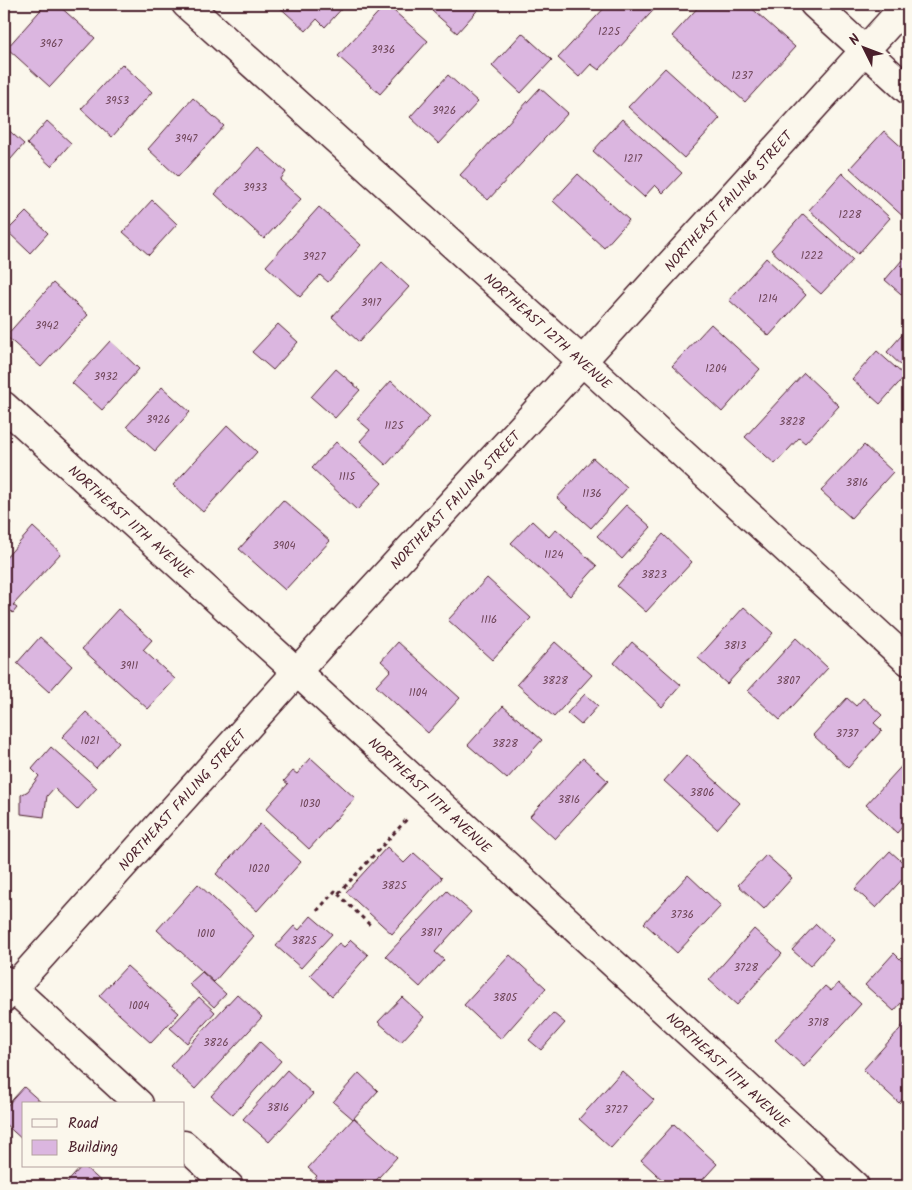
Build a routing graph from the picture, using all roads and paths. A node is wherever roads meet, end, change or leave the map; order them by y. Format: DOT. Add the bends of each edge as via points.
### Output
graph roads {
  1 [pos="186,4"];
  2 [pos="814,4"];
  3 [pos="907,4"];
  4 [pos="864,50"];
  5 [pos="908,90"];
  6 [pos="582,362"];
  7 [pos="4,406"];
  8 [pos="908,661"];
  9 [pos="297,672"];
  10 [pos="430,795"];
  11 [pos="338,894"];
  12 [pos="316,910"];
  13 [pos="371,926"];
  14 [pos="7,989"];
  15 [pos="137,1102"];
  16 [pos="185,1146"];
  17 [pos="229,1186"];
  18 [pos="855,1186"];
  1 -- 6 [label="street, NORTHEAST 12TH AVENUE"];
  2 -- 4 [label="street"];
  3 -- 4 [label="street, NORTHEAST FAILING STREET"];
  4 -- 5 [label="street"];
  4 -- 6 [label="street, NORTHEAST FAILING STREET"];
  6 -- 8 [label="street, NORTHEAST 12TH AVENUE"];
  6 -- 9 [label="street, NORTHEAST FAILING STREET"];
  7 -- 9 [label="street, NORTHEAST 11TH AVENUE"];
  9 -- 10 [label="street, NORTHEAST 11TH AVENUE"];
  9 -- 14 [label="street, NORTHEAST FAILING STREET"];
  10 -- 11 [label="path"];
  10 -- 18 [label="street, NORTHEAST 11TH AVENUE"];
  11 -- 12 [label="path" via="335,891"];
  11 -- 13 [label="path"];
  14 -- 15 [label="street"];
  16 -- 17 [label="street"];
}
